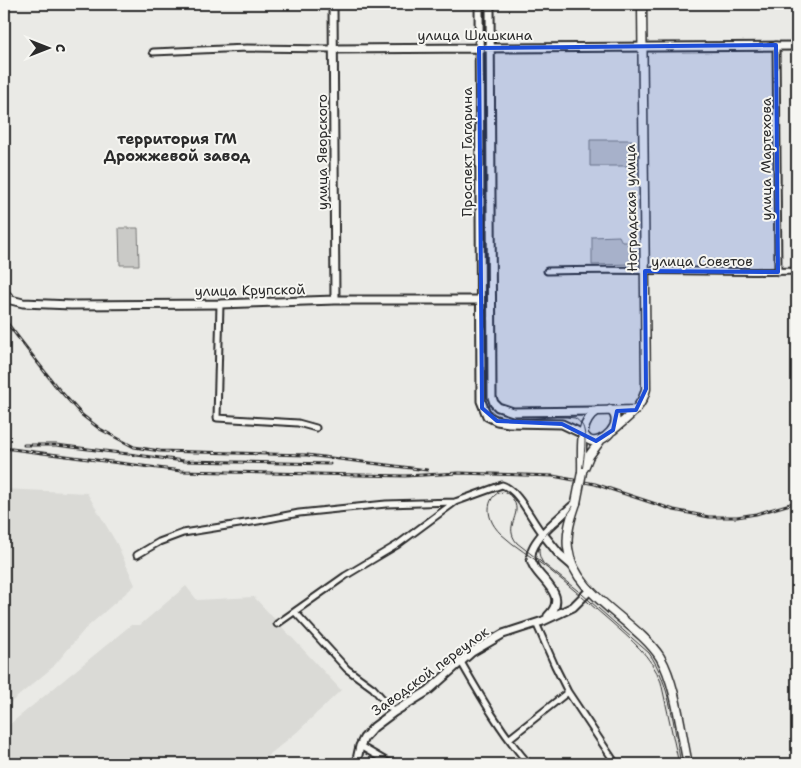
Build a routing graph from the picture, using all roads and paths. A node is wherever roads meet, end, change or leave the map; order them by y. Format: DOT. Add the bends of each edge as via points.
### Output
graph roads {
  1 [pos="334,4"];
  2 [pos="479,4"];
  3 [pos="490,4"];
  4 [pos="642,4"];
  5 [pos="776,45"];
  6 [pos="797,46"];
  7 [pos="642,47"];
  8 [pos="480,48"];
  9 [pos="490,48"];
  10 [pos="334,49"];
  11 [pos="153,52"];
  12 [pos="547,271"];
  13 [pos="645,271"];
  14 [pos="778,272"];
  15 [pos="797,272"];
  16 [pos="4,292"];
  17 [pos="7,299"];
  18 [pos="335,300"];
  19 [pos="480,300"];
  20 [pos="491,300"];
  21 [pos="220,304"];
  22 [pos="596,410"];
  23 [pos="610,410"];
  24 [pos="636,410"];
  25 [pos="316,428"];
  26 [pos="613,430"];
  27 [pos="583,434"];
  28 [pos="600,441"];
  29 [pos="582,472"];
  30 [pos="455,502"];
  31 [pos="576,503"];
  32 [pos="543,534"];
  33 [pos="137,555"];
  34 [pos="573,566"];
  35 [pos="590,590"];
  36 [pos="295,612"];
  37 [pos="544,620"];
  38 [pos="536,623"];
  39 [pos="278,624"];
  40 [pos="461,662"];
  41 [pos="568,692"];
  42 [pos="394,712"];
  43 [pos="510,738"];
  44 [pos="360,746"];
  45 [pos="615,762"];
  46 [pos="356,764"];
  47 [pos="391,764"];
  48 [pos="529,764"];
  49 [pos="606,764"];
  50 [pos="688,764"];
  1 -- 10 [label="main road, улица Яворского"];
  2 -- 8 [label="main road, Проспект Гагарина"];
  3 -- 9 [label="main road, Проспект Гагарина"];
  4 -- 7 [label="main road, Ноградская улица"];
  5 -- 6 [label="main road, улица Шишкина"];
  5 -- 7 [label="main road, улица Шишкина"];
  5 -- 14 [label="street, улица Мартехова"];
  7 -- 9 [label="main road, улица Шишкина"];
  7 -- 13 [label="main road, Ноградская улица"];
  8 -- 9 [label="main road, улица Шишкина"];
  8 -- 10 [label="main road, улица Шишкина"];
  8 -- 19 [label="main road, Проспект Гагарина"];
  9 -- 20 [label="main road, Проспект Гагарина"];
  10 -- 11 [label="street, улица Шишкина"];
  10 -- 18 [label="main road, улица Яворского"];
  12 -- 13 [label="street, улица Советов"];
  13 -- 14 [label="street, улица Советов"];
  13 -- 24 [label="main road, Ноградская улица" via="646,389"];
  14 -- 15 [label="street, улица Советов"];
  16 -- 17 [label="main road"];
  17 -- 21 [label="main road, улица Крупской" via="68,305"];
  18 -- 19 [label="main road, улица Крупской"];
  18 -- 21 [label="main road, улица Крупской"];
  19 -- 20 [label="street, улица Крупской"];
  19 -- 27 [label="main road" via="481,401 487,416 509,423 562,424"];
  20 -- 22 [label="main road" via="492,397 495,405 513,412"];
  21 -- 25 [label="street" via="217,418 298,423"];
  22 -- 23 [label="main road"];
  22 -- 27 [label="main road" via="584,425"];
  23 -- 24 [label="main road"];
  23 -- 26 [label="main road" via="616,419"];
  24 -- 26 [label="main road"];
  26 -- 28 [label="main road"];
  27 -- 28 [label="main road" via="590,441"];
  27 -- 29 [label="main road"];
  28 -- 29 [label="main road"];
  29 -- 31 [label="main road, bridge"];
  30 -- 32 [label="street" via="498,486 508,487"];
  30 -- 33 [label="street" via="300,512 183,533"];
  30 -- 36 [label="street" via="397,545 345,576"];
  31 -- 32 [label="main road"];
  31 -- 34 [label="main road" via="568,537"];
  32 -- 34 [label="main road"];
  32 -- 37 [label="main road" via="531,555 555,595 555,607"];
  34 -- 35 [label="main road"];
  35 -- 37 [label="main road, Заводской переулок" via="573,607"];
  35 -- 50 [label="main road" via="661,659 673,692"];
  36 -- 39 [label="street"];
  36 -- 42 [label="street" via="347,669 373,688"];
  37 -- 38 [label="main road, Заводской переулок"];
  38 -- 40 [label="main road, Заводской переулок" via="503,634"];
  38 -- 41 [label="street"];
  40 -- 42 [label="main road, Заводской переулок" via="428,691"];
  40 -- 43 [label="street" via="485,704"];
  41 -- 43 [label="street"];
  41 -- 45 [label="street"];
  42 -- 44 [label="main road, Заводской переулок" via="374,727"];
  43 -- 48 [label="street"];
  44 -- 46 [label="main road, Заводской переулок"];
  44 -- 47 [label="street"];
  45 -- 49 [label="street"];
}
